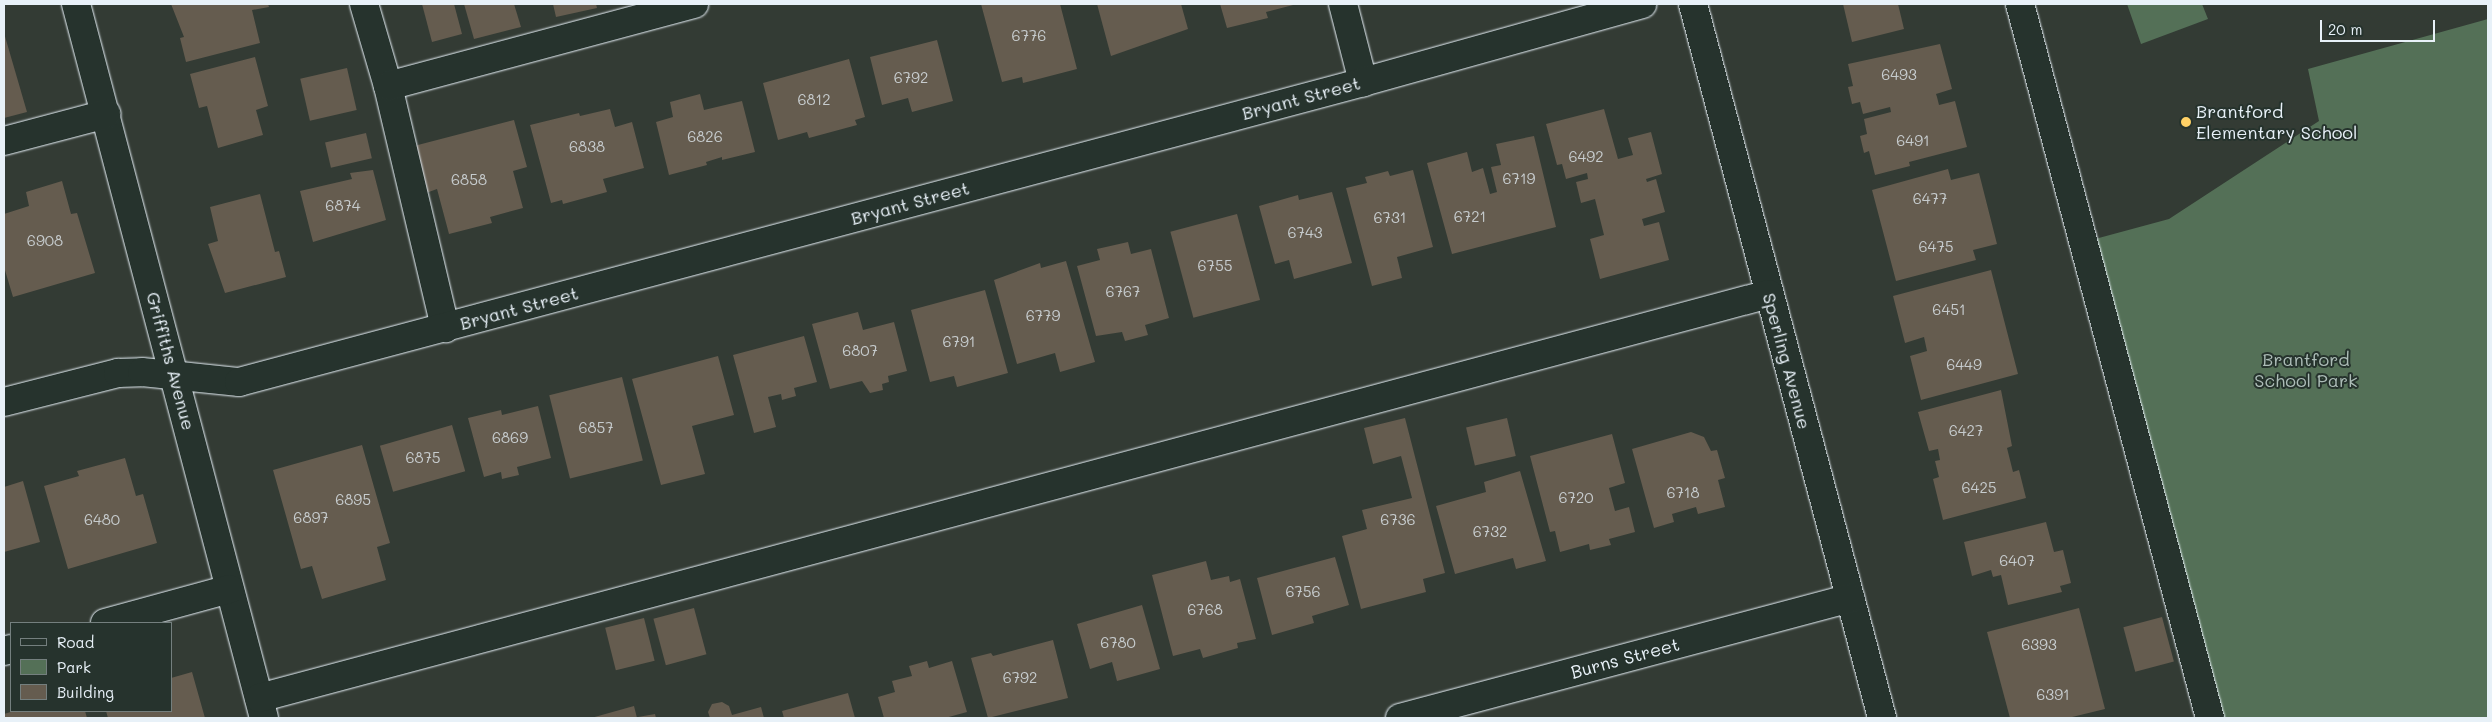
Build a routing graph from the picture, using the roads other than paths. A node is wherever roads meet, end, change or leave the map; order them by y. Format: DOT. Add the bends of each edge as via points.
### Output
graph roads {
  1 [pos="76,4"];
  2 [pos="364,4"];
  3 [pos="694,4"];
  4 [pos="1343,4"];
  5 [pos="1642,4"];
  6 [pos="1693,4"];
  7 [pos="2020,4"];
  8 [pos="1363,82"];
  9 [pos="388,86"];
  10 [pos="106,114"];
  11 [pos="4,141"];
  12 [pos="1769,294"];
  13 [pos="445,328"];
  14 [pos="175,376"];
  15 [pos="4,402"];
  16 [pos="229,589"];
  17 [pos="1850,598"];
  18 [pos="109,622"];
  19 [pos="262,708"];
  20 [pos="1400,718"];
  21 [pos="1882,718"];
  22 [pos="2210,718"];
  1 -- 10 [label="street, Griffiths Avenue"];
  2 -- 9 [label="street"];
  3 -- 9 [label="street"];
  4 -- 8 [label="street"];
  5 -- 8 [label="street, Bryant Street"];
  6 -- 12 [label="street, Sperling Avenue"];
  7 -- 22 [label="street"];
  8 -- 13 [label="street, Bryant Street"];
  9 -- 13 [label="street"];
  10 -- 11 [label="street"];
  10 -- 14 [label="street, Griffiths Avenue"];
  12 -- 17 [label="street, Sperling Avenue"];
  12 -- 19 [label="street"];
  13 -- 14 [label="street, Bryant Street" via="239,382"];
  14 -- 15 [label="street, Bryant Street" via="118,373"];
  14 -- 16 [label="street, Griffiths Avenue"];
  16 -- 18 [label="street"];
  16 -- 19 [label="street, Griffiths Avenue"];
  17 -- 20 [label="street, Burns Street"];
  17 -- 21 [label="street, Sperling Avenue"];
}
